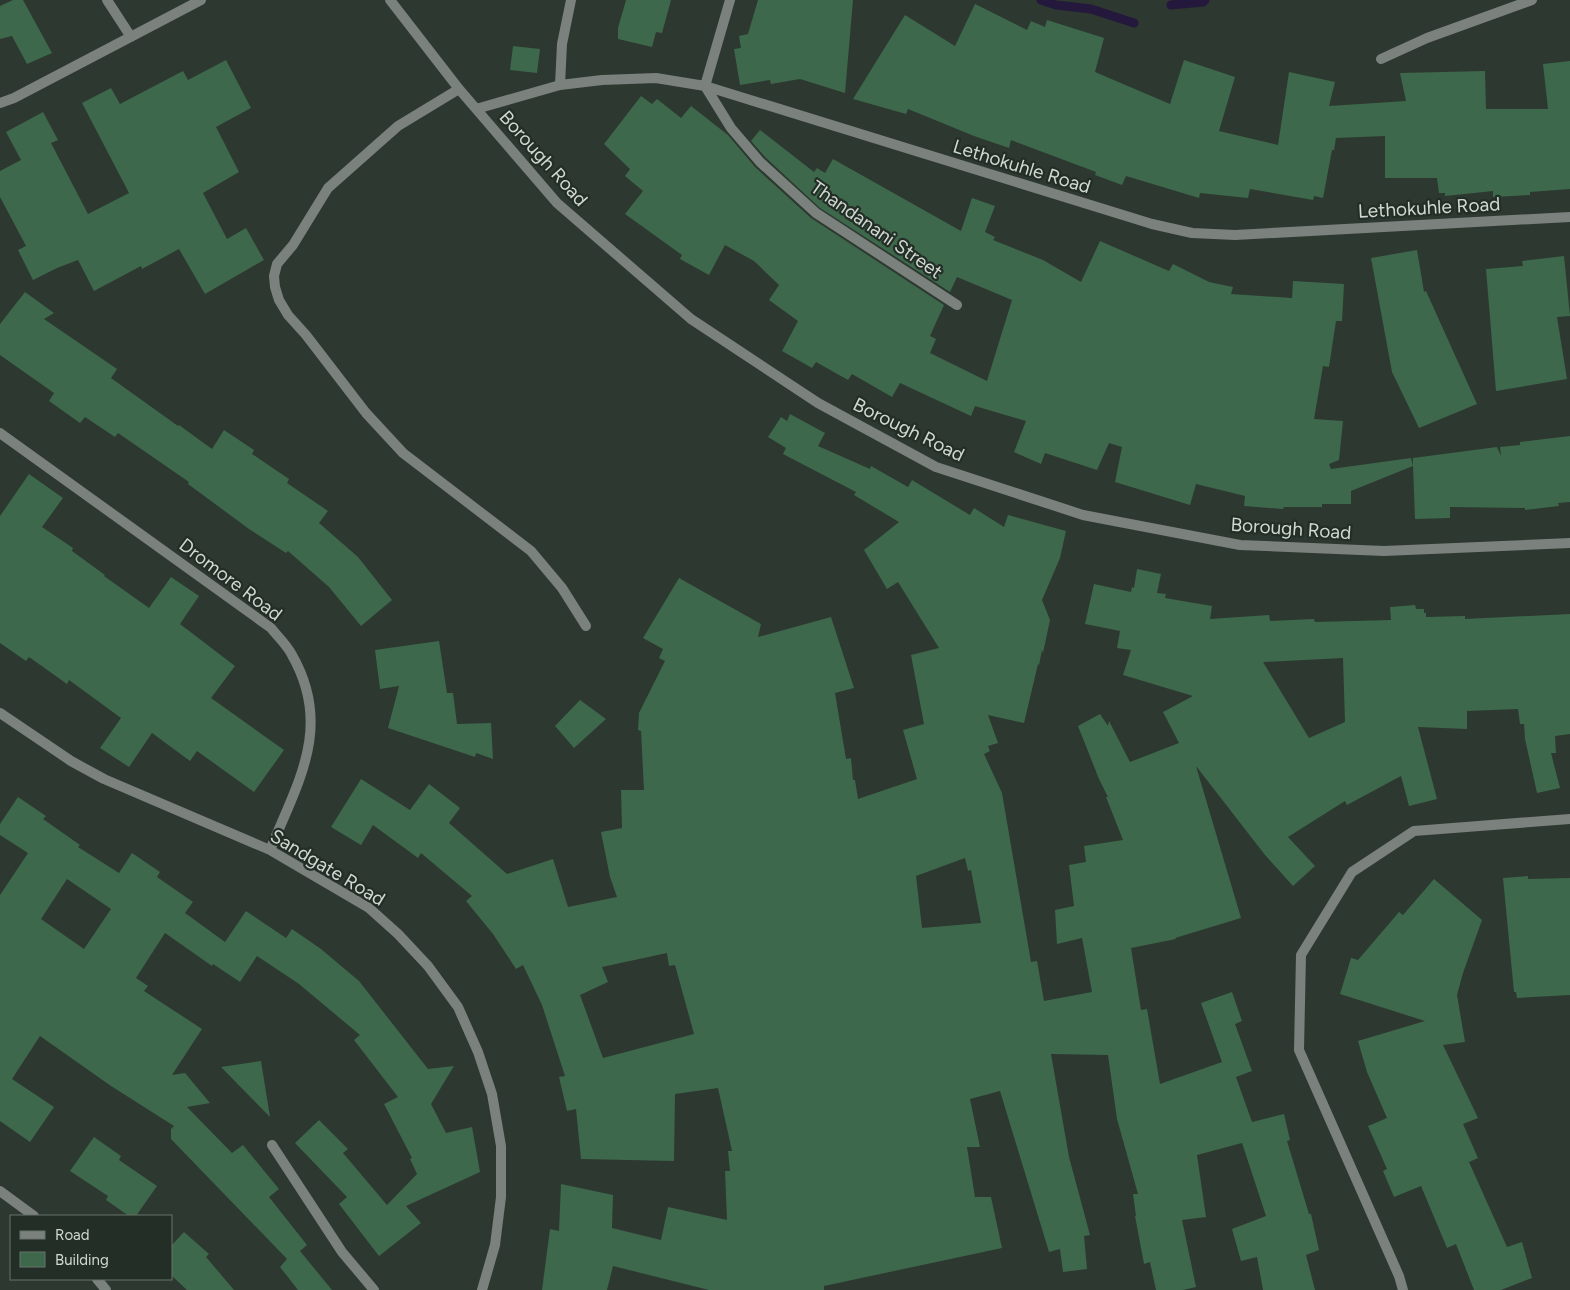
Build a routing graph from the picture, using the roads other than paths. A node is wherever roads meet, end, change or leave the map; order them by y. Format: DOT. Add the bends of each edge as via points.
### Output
graph roads {
  1 [pos="107,0"];
  2 [pos="200,0"];
  3 [pos="390,0"];
  4 [pos="571,0"];
  5 [pos="730,0"];
  6 [pos="1532,0"];
  7 [pos="130,37"];
  8 [pos="1381,59"];
  9 [pos="560,85"];
  10 [pos="706,86"];
  11 [pos="459,89"];
  12 [pos="0,103"];
  13 [pos="476,109"];
  14 [pos="1570,217"];
  15 [pos="957,305"];
  16 [pos="0,433"];
  17 [pos="1570,543"];
  18 [pos="586,626"];
  19 [pos="0,713"];
  20 [pos="1570,819"];
  21 [pos="270,850"];
  22 [pos="272,1145"];
  23 [pos="0,1191"];
  24 [pos="33,1215"];
  25 [pos="98,1280"];
  26 [pos="106,1290"];
  27 [pos="374,1290"];
  28 [pos="482,1290"];
  29 [pos="1403,1290"];
  1 -- 7 [label="street"];
  2 -- 7 [label="street"];
  3 -- 11 [label="street, Borough Road"];
  4 -- 9 [label="street" via="562,44"];
  5 -- 10 [label="street"];
  6 -- 8 [label="street" via="1427,38"];
  7 -- 12 [label="street"];
  9 -- 10 [label="street, Lethokuhle Road" via="656,78"];
  9 -- 13 [label="street, Lethokuhle Road"];
  10 -- 14 [label="street, Lethokuhle Road" via="1152,224 1192,233 1236,235"];
  10 -- 15 [label="street, Thandanani Street" via="731,128 754,156 816,213"];
  11 -- 13 [label="street, Borough Road"];
  11 -- 18 [label="street" via="398,126 328,188 278,264 275,287 288,315 366,414 403,453 531,552 562,588"];
  13 -- 17 [label="street, Borough Road" via="557,203 691,319 818,403 936,467 1083,515 1240,545 1384,551"];
  16 -- 21 [label="street, Dromore Road" via="271,628 292,654 311,706 311,734 305,766"];
  19 -- 21 [label="street, Sandgate Road" via="104,779"];
  20 -- 29 [label="street" via="1414,831 1352,872 1301,955 1299,1050"];
  21 -- 28 [label="street, Sandgate Road" via="370,908 428,966 458,1007 492,1094 501,1146 500,1206 495,1245"];
  22 -- 27 [label="street" via="342,1252"];
  23 -- 24 [label="street"];
  25 -- 26 [label="street"];
}
